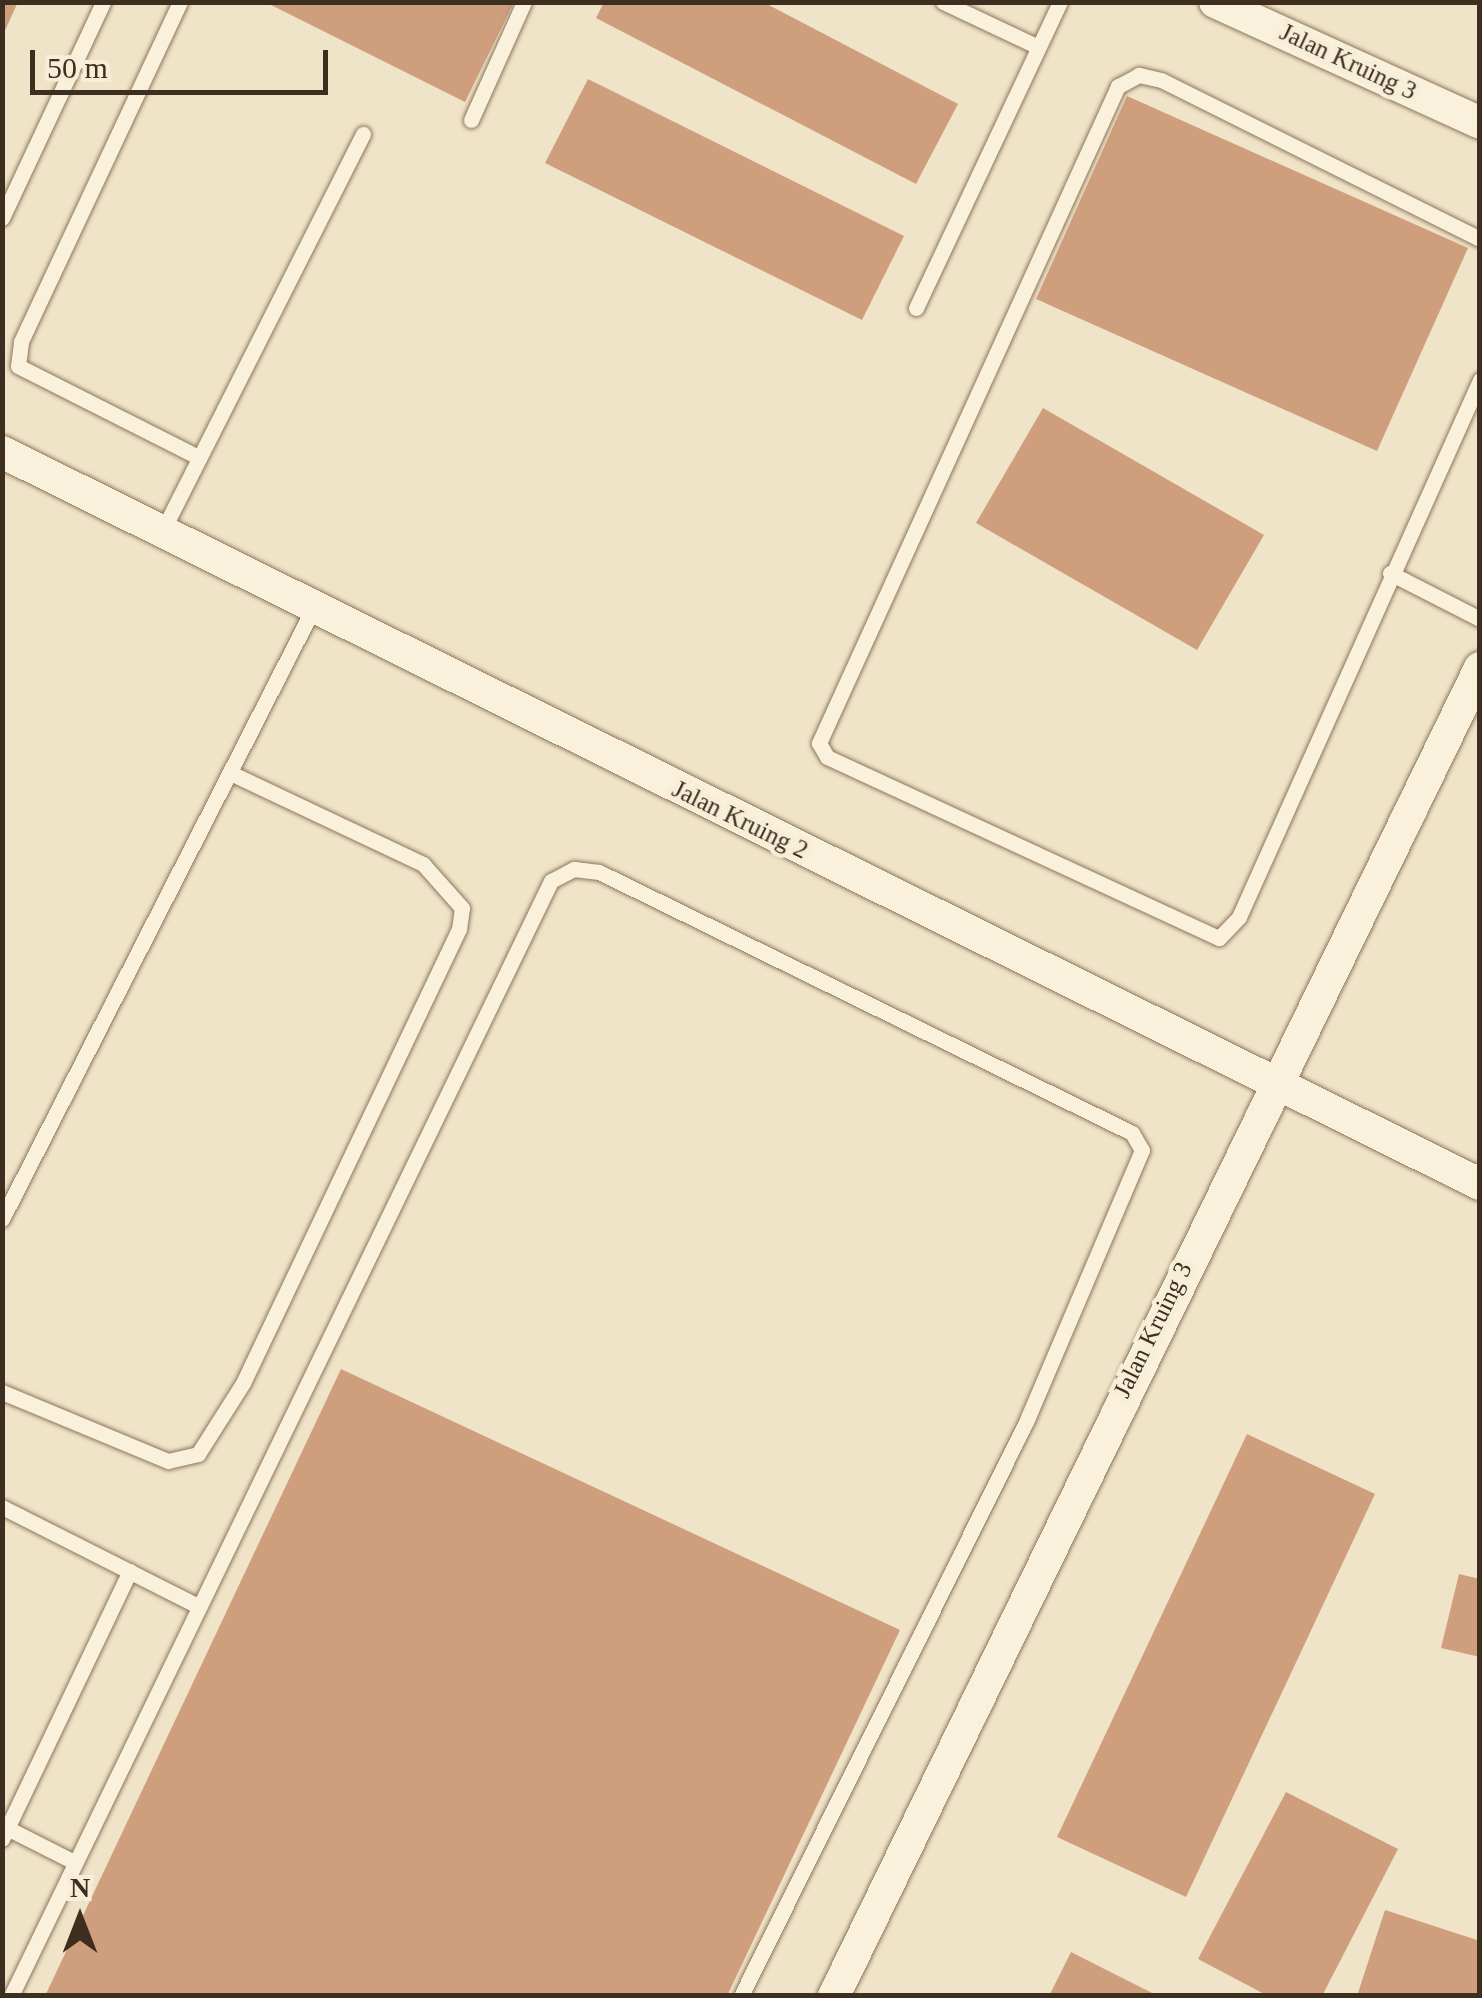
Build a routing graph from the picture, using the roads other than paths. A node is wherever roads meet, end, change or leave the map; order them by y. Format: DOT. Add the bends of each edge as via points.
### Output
graph roads {
  1 [pos="103,2"];
  2 [pos="180,2"];
  3 [pos="524,2"];
  4 [pos="943,2"];
  5 [pos="1060,2"];
  6 [pos="1215,2"];
  7 [pos="1270,13"];
  8 [pos="1038,47"];
  9 [pos="470,120"];
  10 [pos="1480,123"];
  11 [pos="364,134"];
  12 [pos="2,218"];
  13 [pos="1480,240"];
  14 [pos="916,308"];
  15 [pos="1480,380"];
  16 [pos="2,452"];
  17 [pos="196,456"];
  18 [pos="162,532"];
  19 [pos="1390,572"];
  20 [pos="314,608"];
  21 [pos="1480,619"];
  22 [pos="1480,668"];
  23 [pos="235,775"];
  24 [pos="1272,1084"];
  25 [pos="1480,1184"];
  26 [pos="2,1219"];
  27 [pos="2,1392"];
  28 [pos="2,1508"];
  29 [pos="130,1571"];
  30 [pos="196,1605"];
  31 [pos="5,1833"];
  32 [pos="74,1862"];
  33 [pos="845,1992"];
  34 [pos="12,1996"];
  35 [pos="741,1996"];
  1 -- 12 [label="lane"];
  2 -- 17 [label="lane" via="21,342 18,366"];
  3 -- 9 [label="lane"];
  4 -- 8 [label="lane"];
  5 -- 8 [label="lane"];
  6 -- 7 [label="street, Jalan Kruing 3"];
  7 -- 10 [label="street, Jalan Kruing 3"];
  8 -- 14 [label="lane"];
  11 -- 17 [label="lane"];
  13 -- 19 [label="lane" via="1161,80 1139,76 1118,86 820,743 828,756 1219,938 1239,918"];
  15 -- 19 [label="lane"];
  16 -- 18 [label="street, Jalan Kruing 2"];
  17 -- 18 [label="lane"];
  18 -- 20 [label="street, Jalan Kruing 2"];
  19 -- 21 [label="lane"];
  20 -- 23 [label="lane"];
  20 -- 24 [label="street, Jalan Kruing 2"];
  22 -- 24 [label="street, Jalan Kruing 3"];
  23 -- 26 [label="lane"];
  23 -- 27 [label="lane" via="423,864 462,908 460,928 242,1383 198,1454 168,1461"];
  24 -- 25 [label="street, Jalan Kruing 2"];
  24 -- 33 [label="street, Jalan Kruing 3"];
  28 -- 29 [label="lane"];
  29 -- 30 [label="lane"];
  29 -- 31 [label="lane"];
  30 -- 32 [label="lane"];
  30 -- 35 [label="lane" via="560,875 599,872 1132,1134 1141,1170 1043,1386"];
  31 -- 32 [label="lane"];
  32 -- 34 [label="lane"];
}
